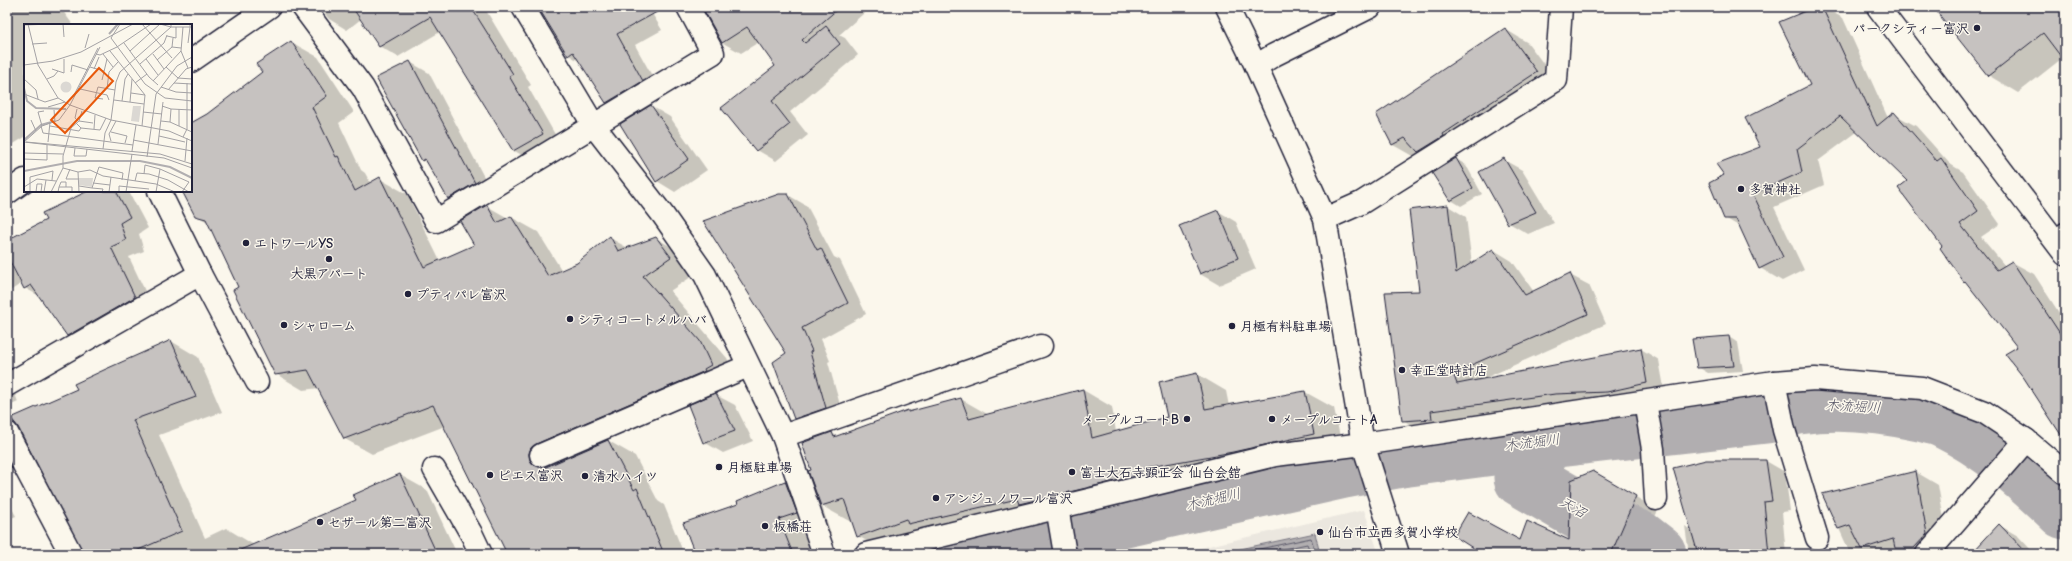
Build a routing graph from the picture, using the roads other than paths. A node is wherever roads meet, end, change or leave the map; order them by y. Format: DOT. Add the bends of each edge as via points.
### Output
graph roads {
  1 [pos="269,7"];
  2 [pos="303,7"];
  3 [pos="523,7"];
  4 [pos="688,7"];
  5 [pos="1227,7"];
  6 [pos="1370,7"];
  7 [pos="1561,7"];
  8 [pos="1878,7"];
  9 [pos="192,60"];
  10 [pos="1256,66"];
  11 [pos="594,126"];
  12 [pos="24,181"];
  13 [pos="159,192"];
  14 [pos="7,194"];
  15 [pos="1324,219"];
  16 [pos="2061,241"];
  17 [pos="200,274"];
  18 [pos="1041,346"];
  19 [pos="748,366"];
  20 [pos="257,382"];
  21 [pos="7,385"];
  22 [pos="1776,390"];
  23 [pos="1645,408"];
  24 [pos="7,433"];
  25 [pos="783,436"];
  26 [pos="2021,444"];
  27 [pos="1365,448"];
  28 [pos="541,455"];
  29 [pos="434,469"];
  30 [pos="2065,474"];
  31 [pos="1656,499"];
  32 [pos="1058,513"];
  33 [pos="1817,538"];
  34 [pos="1065,552"];
  35 [pos="71,554"];
  36 [pos="481,554"];
  37 [pos="824,554"];
  38 [pos="866,554"];
  39 [pos="1398,554"];
  40 [pos="1927,554"];
  1 -- 9 [label="street"];
  2 -- 11 [label="street" via="363,88 436,221"];
  3 -- 11 [label="street"];
  4 -- 11 [label="street" via="713,53"];
  5 -- 10 [label="street"];
  6 -- 10 [label="street"];
  7 -- 15 [label="street" via="1556,80 1361,203"];
  8 -- 16 [label="street"];
  10 -- 15 [label="street"];
  11 -- 19 [label="street" via="663,215 705,276"];
  12 -- 14 [label="street"];
  13 -- 17 [label="street"];
  15 -- 27 [label="street"];
  17 -- 20 [label="street"];
  17 -- 21 [label="street"];
  18 -- 25 [label="street"];
  19 -- 25 [label="street"];
  19 -- 28 [label="street"];
  22 -- 23 [label="street"];
  22 -- 26 [label="street" via="1815,379 1922,388 1984,412"];
  22 -- 33 [label="street" via="1784,430"];
  23 -- 27 [label="street"];
  23 -- 31 [label="street" via="1653,449"];
  24 -- 35 [label="street"];
  25 -- 37 [label="street"];
  26 -- 30 [label="street"];
  26 -- 40 [label="street"];
  27 -- 32 [label="street" via="1275,456"];
  27 -- 39 [label="street"];
  29 -- 36 [label="street"];
  32 -- 34 [label="street"];
  32 -- 38 [label="street"];
}
